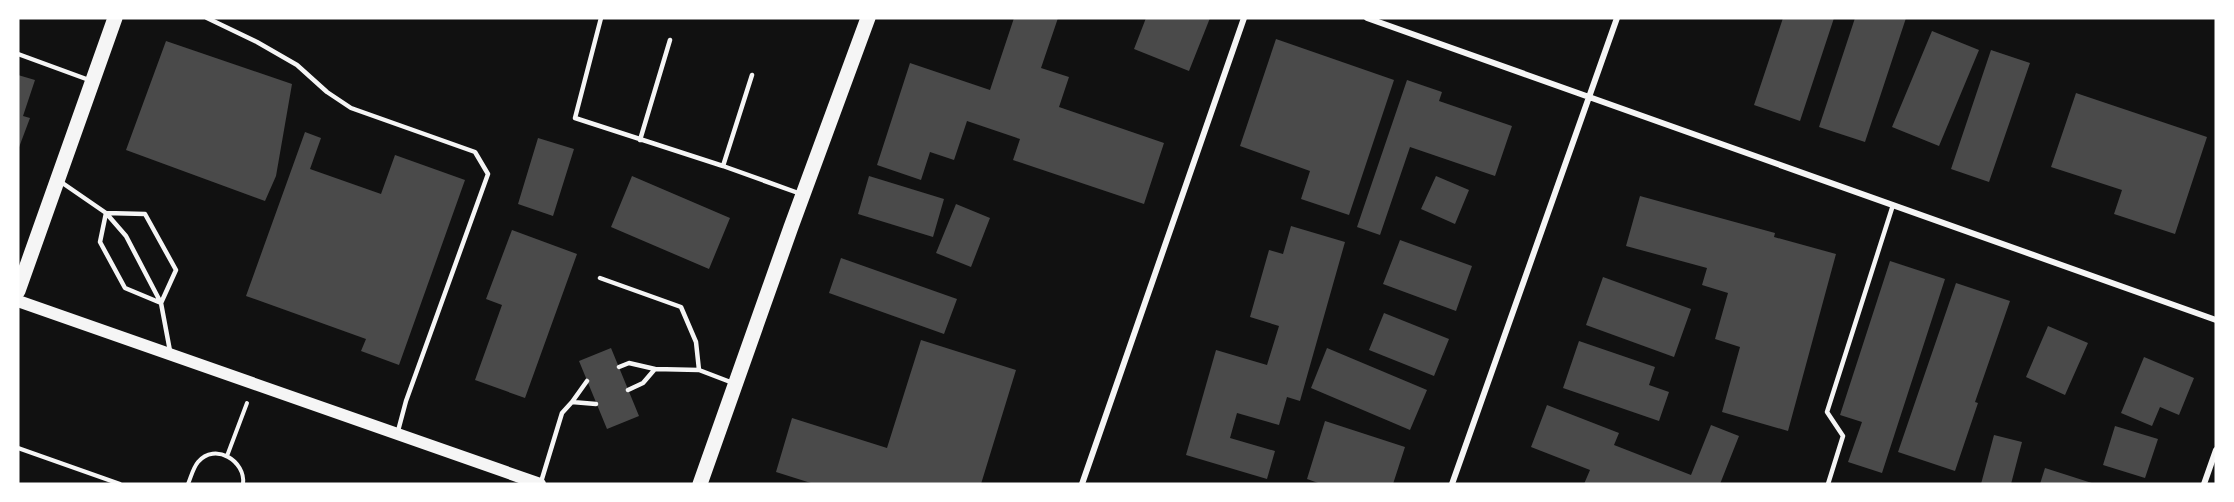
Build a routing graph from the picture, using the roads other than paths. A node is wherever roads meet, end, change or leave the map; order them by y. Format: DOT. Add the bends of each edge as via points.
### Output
graph roads {
  1 [pos="115,18"];
  2 [pos="207,18"];
  3 [pos="602,18"];
  4 [pos="868,18"];
  5 [pos="1244,18"];
  6 [pos="1367,18"];
  7 [pos="1617,18"];
  8 [pos="670,40"];
  9 [pos="18,54"];
  10 [pos="752,75"];
  11 [pos="92,81"];
  12 [pos="1589,98"];
  13 [pos="640,140"];
  14 [pos="723,166"];
  15 [pos="59,181"];
  16 [pos="804,195"];
  17 [pos="1893,205"];
  18 [pos="106,213"];
  19 [pos="600,278"];
  20 [pos="18,291"];
  21 [pos="18,301"];
  22 [pos="161,303"];
  23 [pos="2216,320"];
  24 [pos="170,354"];
  25 [pos="619,368"];
  26 [pos="655,369"];
  27 [pos="699,370"];
  28 [pos="587,381"];
  29 [pos="736,384"];
  30 [pos="628,390"];
  31 [pos="573,402"];
  32 [pos="596,404"];
  33 [pos="397,434"];
  34 [pos="2216,450"];
  35 [pos="540,484"];
  36 [pos="700,484"];
  37 [pos="1082,484"];
  38 [pos="1452,484"];
  39 [pos="1828,484"];
  40 [pos="2204,484"];
  1 -- 11 [label="main road"];
  2 -- 33 [label="lane" via="297,65 351,108 475,152 488,174 405,401"];
  3 -- 13 [label="lane" via="575,118"];
  4 -- 16 [label="main road"];
  5 -- 37 [label="street"];
  6 -- 12 [label="street"];
  7 -- 12 [label="street"];
  8 -- 13 [label="lane"];
  9 -- 11 [label="lane"];
  10 -- 14 [label="lane"];
  11 -- 15 [label="main road"];
  12 -- 17 [label="street"];
  12 -- 38 [label="street"];
  13 -- 14 [label="lane"];
  14 -- 16 [label="lane"];
  15 -- 18 [label="lane"];
  15 -- 20 [label="main road"];
  16 -- 29 [label="main road"];
  17 -- 23 [label="street"];
  17 -- 39 [label="lane" via="1827,412 1843,436"];
  18 -- 22 [label="lane" via="126,236"];
  18 -- 22 [label="lane" via="100,242 125,288"];
  18 -- 22 [label="lane" via="145,214 176,270"];
  19 -- 27 [label="lane" via="681,307 696,342"];
  21 -- 24 [label="main road"];
  22 -- 24 [label="lane"];
  24 -- 33 [label="main road"];
  25 -- 26 [label="lane" via="629,363"];
  26 -- 27 [label="lane"];
  26 -- 30 [label="lane" via="643,383"];
  27 -- 29 [label="lane"];
  28 -- 31 [label="lane"];
  29 -- 36 [label="main road"];
  31 -- 32 [label="lane"];
  31 -- 35 [label="lane" via="562,413"];
  33 -- 35 [label="main road"];
  34 -- 40 [label="street"];
}
